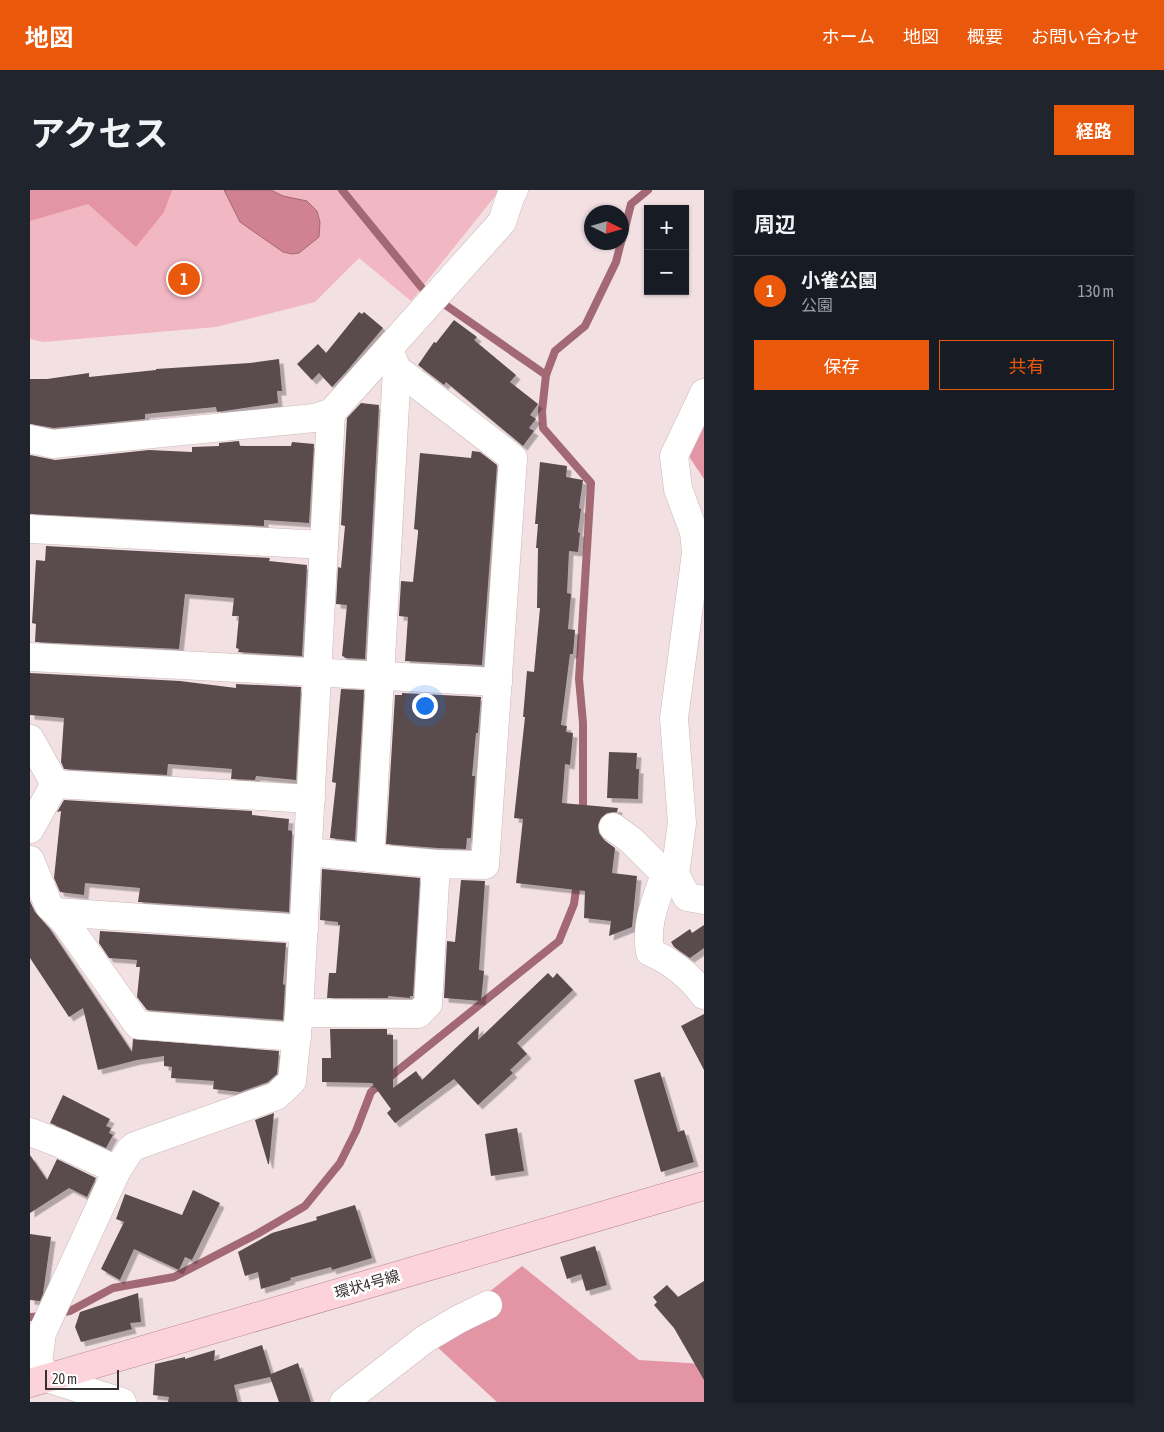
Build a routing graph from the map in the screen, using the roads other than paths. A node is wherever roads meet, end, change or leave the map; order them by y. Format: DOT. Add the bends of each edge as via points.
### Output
graph roads {
  1 [pos="510,192"];
  2 [pos="393,360"];
  3 [pos="704,393"];
  4 [pos="331,413"];
  5 [pos="30,439"];
  6 [pos="30,529"];
  7 [pos="324,545"];
  8 [pos="30,657"];
  9 [pos="317,672"];
  10 [pos="380,676"];
  11 [pos="498,682"];
  12 [pos="30,739"];
  13 [pos="55,784"];
  14 [pos="311,799"];
  15 [pos="613,827"];
  16 [pos="30,829"];
  17 [pos="308,852"];
  18 [pos="370,858"];
  19 [pos="30,860"];
  20 [pos="436,864"];
  21 [pos="670,874"];
  22 [pos="704,900"];
  23 [pos="56,912"];
  24 [pos="304,929"];
  25 [pos="699,979"];
  26 [pos="298,1025"];
  27 [pos="30,1132"];
  28 [pos="117,1170"];
  29 [pos="704,1186"];
  30 [pos="488,1305"];
  31 [pos="39,1329"];
  32 [pos="38,1380"];
  33 [pos="122,1402"];
  34 [pos="344,1402"];
  1 -- 2 [label="street" via="502,222"];
  2 -- 4 [label="street"];
  2 -- 10 [label="street"];
  2 -- 11 [label="street" via="513,458"];
  3 -- 21 [label="street" via="674,456 678,489 694,532 696,553 674,718 682,823"];
  4 -- 5 [label="street" via="314,418 53,444"];
  4 -- 7 [label="street"];
  6 -- 7 [label="street"];
  7 -- 9 [label="street"];
  8 -- 9 [label="street"];
  9 -- 10 [label="street"];
  9 -- 14 [label="street"];
  10 -- 11 [label="street"];
  10 -- 18 [label="street"];
  11 -- 20 [label="street" via="485,865"];
  12 -- 13 [label="street"];
  13 -- 14 [label="street"];
  13 -- 16 [label="street"];
  14 -- 17 [label="street"];
  15 -- 21 [label="street"];
  17 -- 18 [label="street"];
  17 -- 24 [label="street"];
  18 -- 20 [label="street"];
  19 -- 23 [label="street" via="49,906"];
  20 -- 26 [label="street" via="428,1004 418,1014"];
  21 -- 22 [label="street" via="687,897"];
  21 -- 25 [label="street" via="650,915 650,952"];
  23 -- 24 [label="street"];
  23 -- 26 [label="street" via="138,1025"];
  24 -- 26 [label="street"];
  26 -- 28 [label="street" via="292,1081 276,1096 135,1146"];
  27 -- 28 [label="street"];
  28 -- 31 [label="street" via="59,1297"];
  29 -- 32 [label="main road, 環状4号線"];
  30 -- 34 [label="street" via="424,1338"];
  31 -- 32 [label="street"];
  32 -- 33 [label="street"];
}
